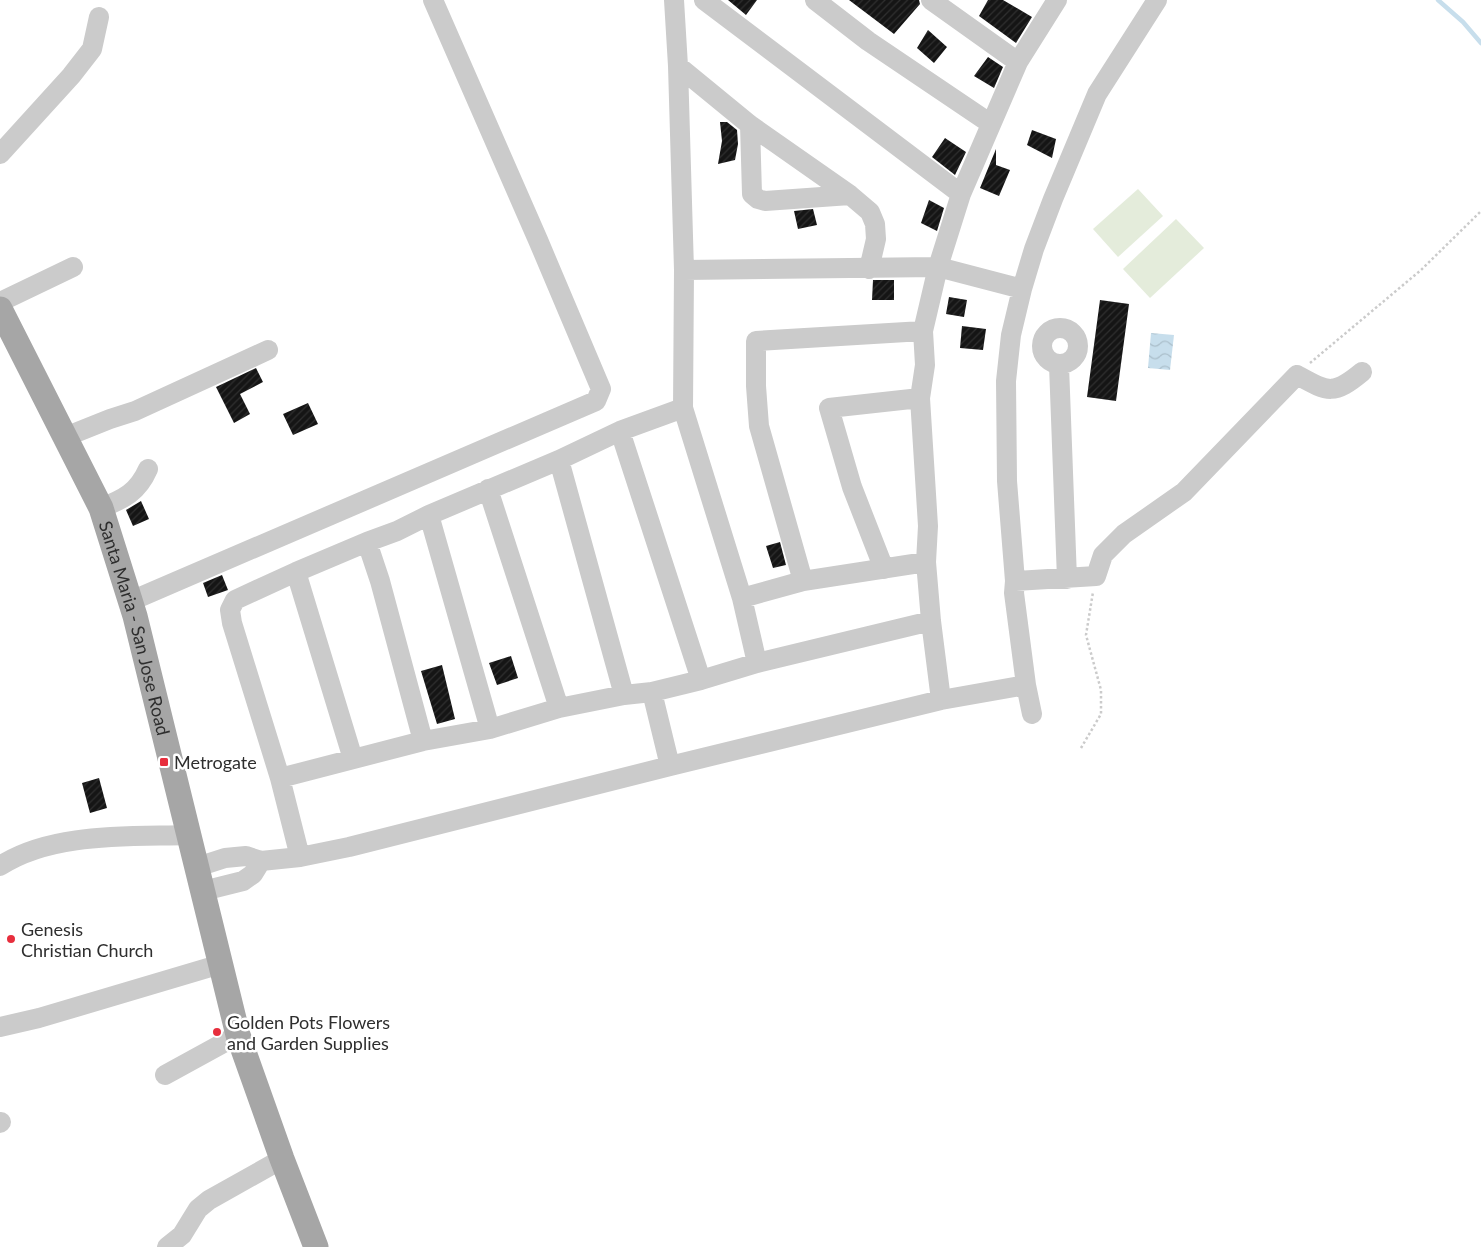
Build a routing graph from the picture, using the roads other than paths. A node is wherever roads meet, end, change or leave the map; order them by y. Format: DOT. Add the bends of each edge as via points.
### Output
graph roads {
  1 [pos="433,0"];
  2 [pos="674,0"];
  3 [pos="704,0"];
  4 [pos="815,0"];
  5 [pos="931,0"];
  6 [pos="1157,0"];
  7 [pos="1054,1"];
  8 [pos="100,17"];
  9 [pos="1018,62"];
  10 [pos="678,66"];
  11 [pos="991,124"];
  12 [pos="750,125"];
  13 [pos="0,154"];
  14 [pos="961,194"];
  15 [pos="850,195"];
  16 [pos="73,267"];
  17 [pos="938,267"];
  18 [pos="869,269"];
  19 [pos="684,270"];
  20 [pos="1022,289"];
  21 [pos="0,302"];
  22 [pos="0,309"];
  23 [pos="924,331"];
  24 [pos="1011,336"];
  25 [pos="1042,343"];
  26 [pos="268,350"];
  27 [pos="1059,365"];
  28 [pos="1362,372"];
  29 [pos="920,398"];
  30 [pos="683,408"];
  31 [pos="620,431"];
  32 [pos="65,437"];
  33 [pos="559,460"];
  34 [pos="148,469"];
  35 [pos="488,489"];
  36 [pos="101,508"];
  37 [pos="429,514"];
  38 [pos="367,542"];
  39 [pos="926,562"];
  40 [pos="884,569"];
  41 [pos="296,572"];
  42 [pos="1067,579"];
  43 [pos="803,581"];
  44 [pos="1015,581"];
  45 [pos="742,598"];
  46 [pos="130,601"];
  47 [pos="930,622"];
  48 [pos="757,663"];
  49 [pos="701,680"];
  50 [pos="1026,685"];
  51 [pos="652,692"];
  52 [pos="624,695"];
  53 [pos="941,700"];
  54 [pos="559,708"];
  55 [pos="1032,714"];
  56 [pos="490,729"];
  57 [pos="423,741"];
  58 [pos="353,759"];
  59 [pos="670,766"];
  60 [pos="280,778"];
  61 [pos="189,835"];
  62 [pos="300,858"];
  63 [pos="261,861"];
  64 [pos="0,866"];
  65 [pos="197,866"];
  66 [pos="203,891"];
  67 [pos="220,964"];
  68 [pos="0,1027"];
  69 [pos="238,1035"];
  70 [pos="164,1075"];
  71 [pos="282,1159"];
  72 [pos="167,1247"];
  73 [pos="316,1247"];
  1 -- 46 [label="street" via="602,389 596,401"];
  2 -- 10 [label="street"];
  3 -- 14 [label="street"];
  4 -- 11 [label="street" via="868,41"];
  5 -- 9 [label="street"];
  6 -- 20 [label="street" via="1097,94 1034,249"];
  7 -- 9 [label="street"];
  8 -- 13 [label="street" via="92,49"];
  9 -- 11 [label="street"];
  10 -- 12 [label="street"];
  10 -- 19 [label="street"];
  11 -- 14 [label="street"];
  12 -- 15 [label="street"];
  12 -- 15 [label="street" via="752,194 758,199"];
  14 -- 17 [label="street"];
  15 -- 18 [label="street" via="870,212 875,224 876,239"];
  16 -- 21 [label="street"];
  17 -- 18 [label="street"];
  17 -- 20 [label="street"];
  17 -- 23 [label="street"];
  18 -- 19 [label="street"];
  19 -- 30 [label="street"];
  20 -- 24 [label="street"];
  22 -- 32 [label="main road, Santa Maria - San Jose Road"];
  23 -- 29 [label="street" via="925,365"];
  23 -- 43 [label="street" via="756,341 759,426"];
  24 -- 25 [label="street"];
  24 -- 44 [label="street" via="1006,381 1006,435"];
  25 -- 27 [label="street" via="1044,355"];
  25 -- 27 [label="street" via="1048,332 1060,328 1076,337 1078,350 1075,356 1066,364"];
  26 -- 32 [label="street" via="135,411"];
  27 -- 42 [label="street"];
  28 -- 42 [label="street" via="1336,389 1321,388 1297,375 1184,492 1124,534 1104,555 1096,576"];
  29 -- 39 [label="street" via="928,526"];
  29 -- 40 [label="street" via="829,408 852,487"];
  30 -- 31 [label="street"];
  30 -- 45 [label="street"];
  31 -- 33 [label="street"];
  31 -- 49 [label="street"];
  32 -- 36 [label="main road, Santa Maria - San Jose Road"];
  33 -- 35 [label="street"];
  33 -- 52 [label="street"];
  34 -- 36 [label="street" via="133,492"];
  35 -- 37 [label="street"];
  35 -- 54 [label="street"];
  36 -- 46 [label="main road, Santa Maria - San Jose Road"];
  37 -- 38 [label="street"];
  37 -- 56 [label="street"];
  38 -- 41 [label="street"];
  38 -- 57 [label="street"];
  39 -- 40 [label="street"];
  39 -- 47 [label="street"];
  40 -- 43 [label="street"];
  41 -- 58 [label="street"];
  41 -- 60 [label="street" via="235,600 230,610"];
  42 -- 44 [label="street"];
  43 -- 45 [label="street"];
  44 -- 50 [label="street"];
  45 -- 48 [label="street"];
  46 -- 61 [label="main road, Santa Maria - San Jose Road"];
  47 -- 48 [label="street"];
  47 -- 53 [label="street"];
  48 -- 49 [label="street"];
  49 -- 51 [label="street"];
  50 -- 53 [label="street"];
  50 -- 55 [label="street"];
  51 -- 52 [label="street"];
  51 -- 59 [label="street"];
  52 -- 54 [label="street"];
  53 -- 59 [label="street"];
  54 -- 56 [label="street"];
  56 -- 57 [label="street"];
  57 -- 58 [label="street"];
  58 -- 60 [label="street"];
  59 -- 62 [label="street"];
  60 -- 62 [label="street"];
  61 -- 64 [label="street" via="78,839 22,854"];
  61 -- 65 [label="main road, Santa Maria - San Jose Road"];
  62 -- 63 [label="street"];
  63 -- 65 [label="street" via="246,856"];
  63 -- 66 [label="street" via="253,874 243,881"];
  65 -- 66 [label="main road, Santa Maria - San Jose Road"];
  66 -- 67 [label="main road, Santa Maria - San Jose Road"];
  67 -- 68 [label="street"];
  67 -- 69 [label="main road, Santa Maria - San Jose Road"];
  69 -- 70 [label="street"];
  69 -- 71 [label="main road, Santa Maria - San Jose Road"];
  71 -- 72 [label="street" via="209,1200 198,1209 182,1235"];
  71 -- 73 [label="main road, Santa Maria - San Jose Road"];
}
